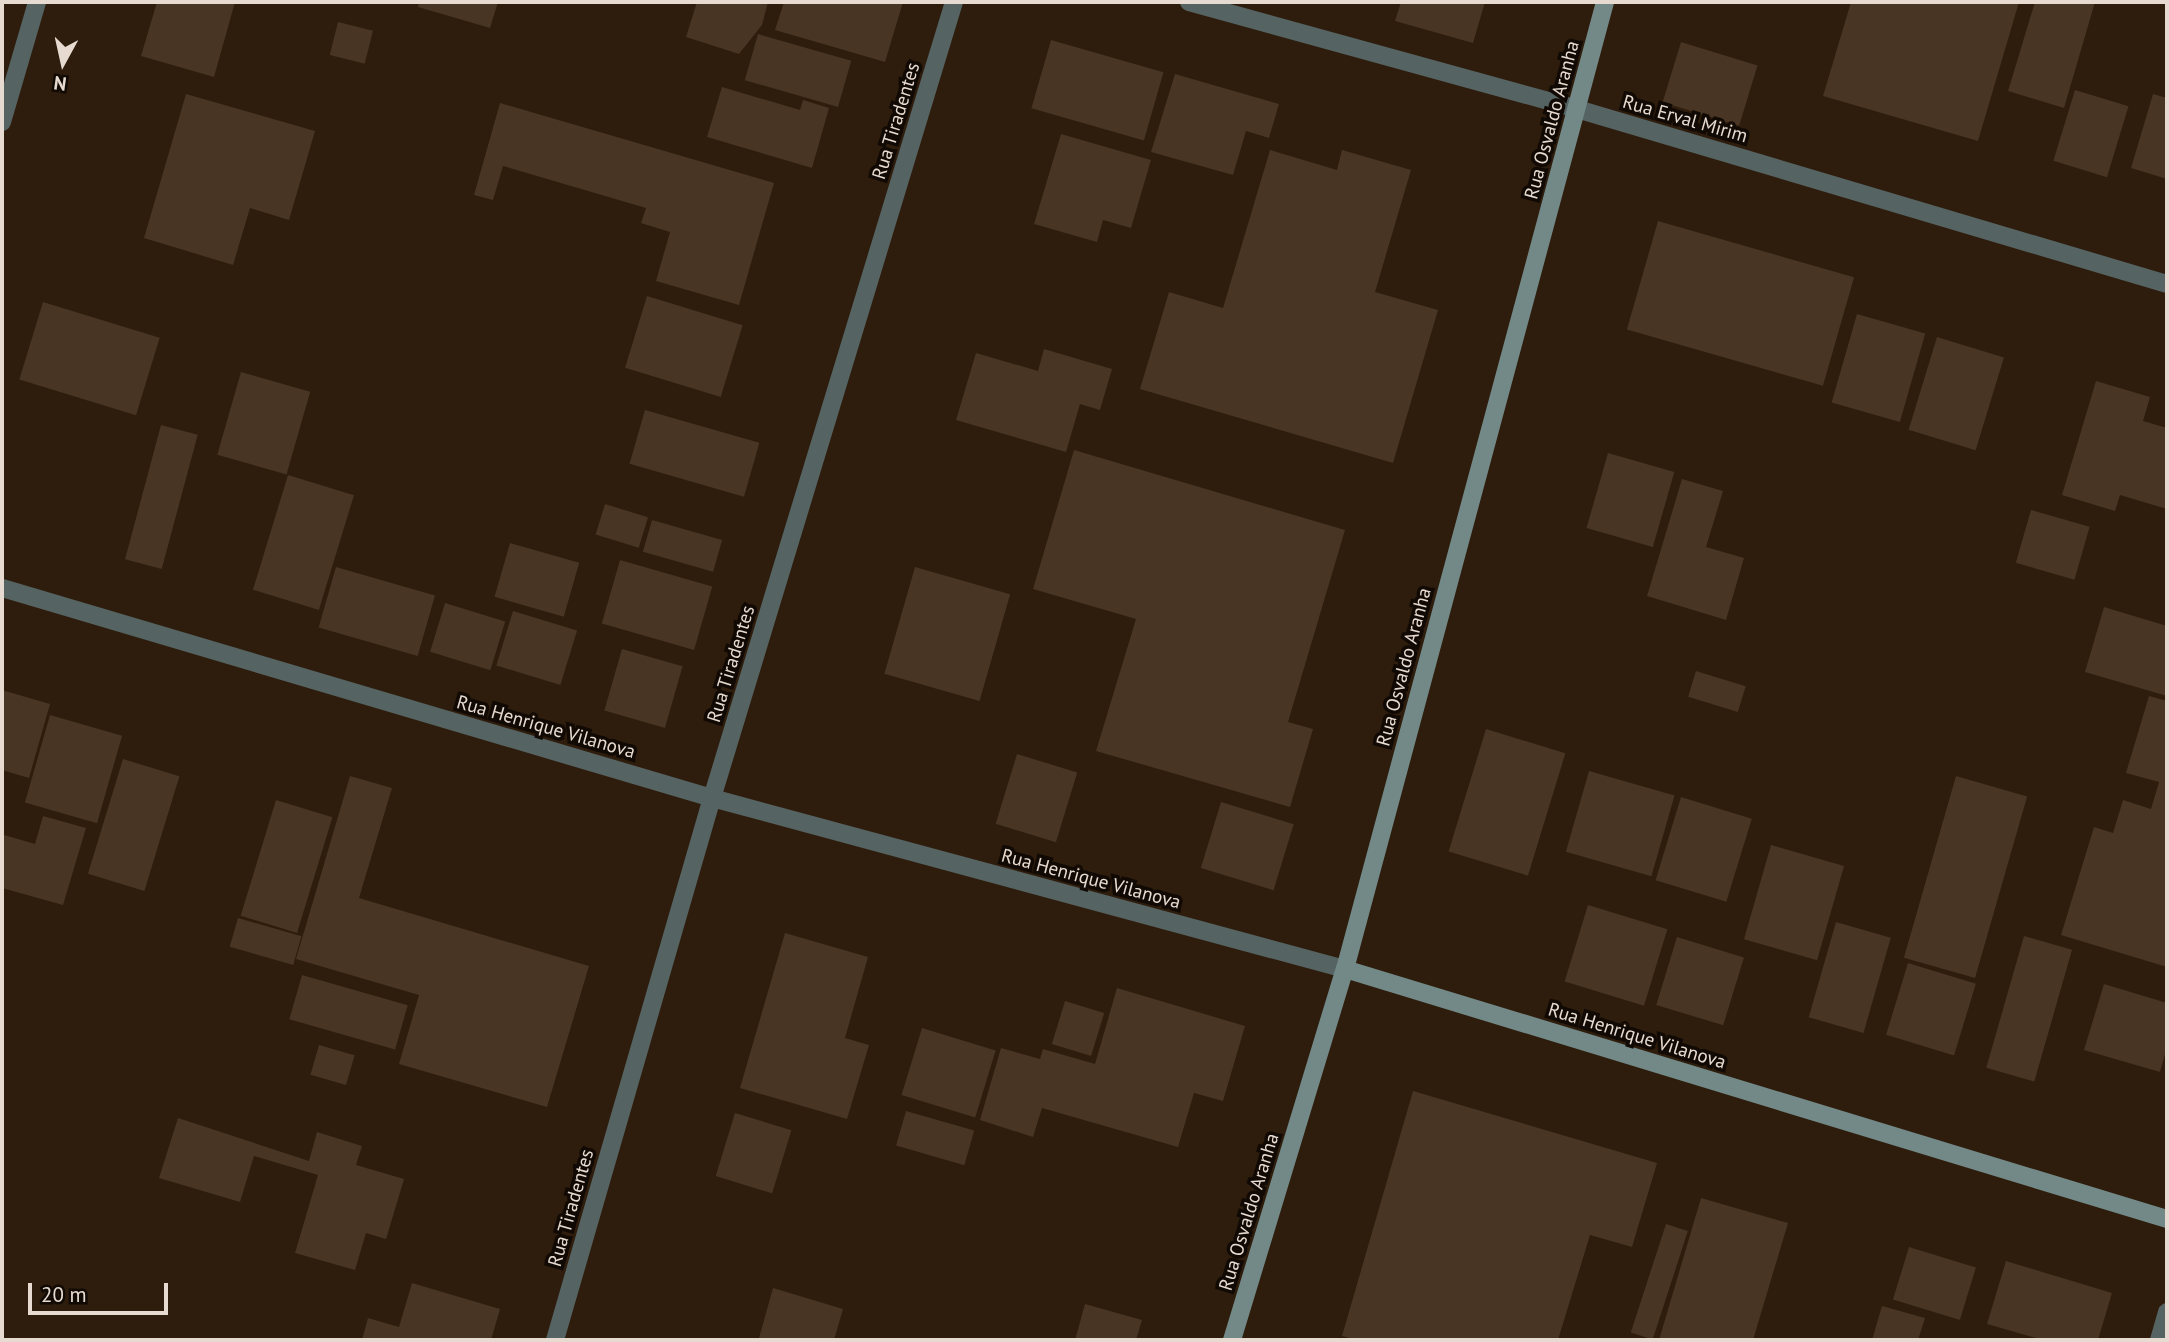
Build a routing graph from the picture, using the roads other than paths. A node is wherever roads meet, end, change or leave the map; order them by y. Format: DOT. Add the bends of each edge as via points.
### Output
graph roads {
  1 [pos="37,2"];
  2 [pos="954,2"];
  3 [pos="1189,2"];
  4 [pos="1605,2"];
  5 [pos="1577,109"];
  6 [pos="2,122"];
  7 [pos="2167,284"];
  8 [pos="2,588"];
  9 [pos="712,798"];
  10 [pos="1345,969"];
  11 [pos="2167,1219"];
  12 [pos="2167,1311"];
  13 [pos="555,1340"];
  14 [pos="1232,1340"];
  15 [pos="2159,1340"];
  1 -- 6 [label="street"];
  2 -- 9 [label="street, Rua Tiradentes"];
  3 -- 5 [label="street, Rua Erval Mirim"];
  4 -- 5 [label="main road, Rua Osvaldo Aranha"];
  5 -- 7 [label="street, Rua Erval Mirim"];
  5 -- 10 [label="main road, Rua Osvaldo Aranha"];
  8 -- 9 [label="street, Rua Henrique Vilanova"];
  9 -- 10 [label="street, Rua Henrique Vilanova"];
  9 -- 13 [label="street, Rua Tiradentes"];
  10 -- 11 [label="main road, Rua Henrique Vilanova"];
  10 -- 14 [label="main road, Rua Osvaldo Aranha"];
  12 -- 15 [label="street"];
}
